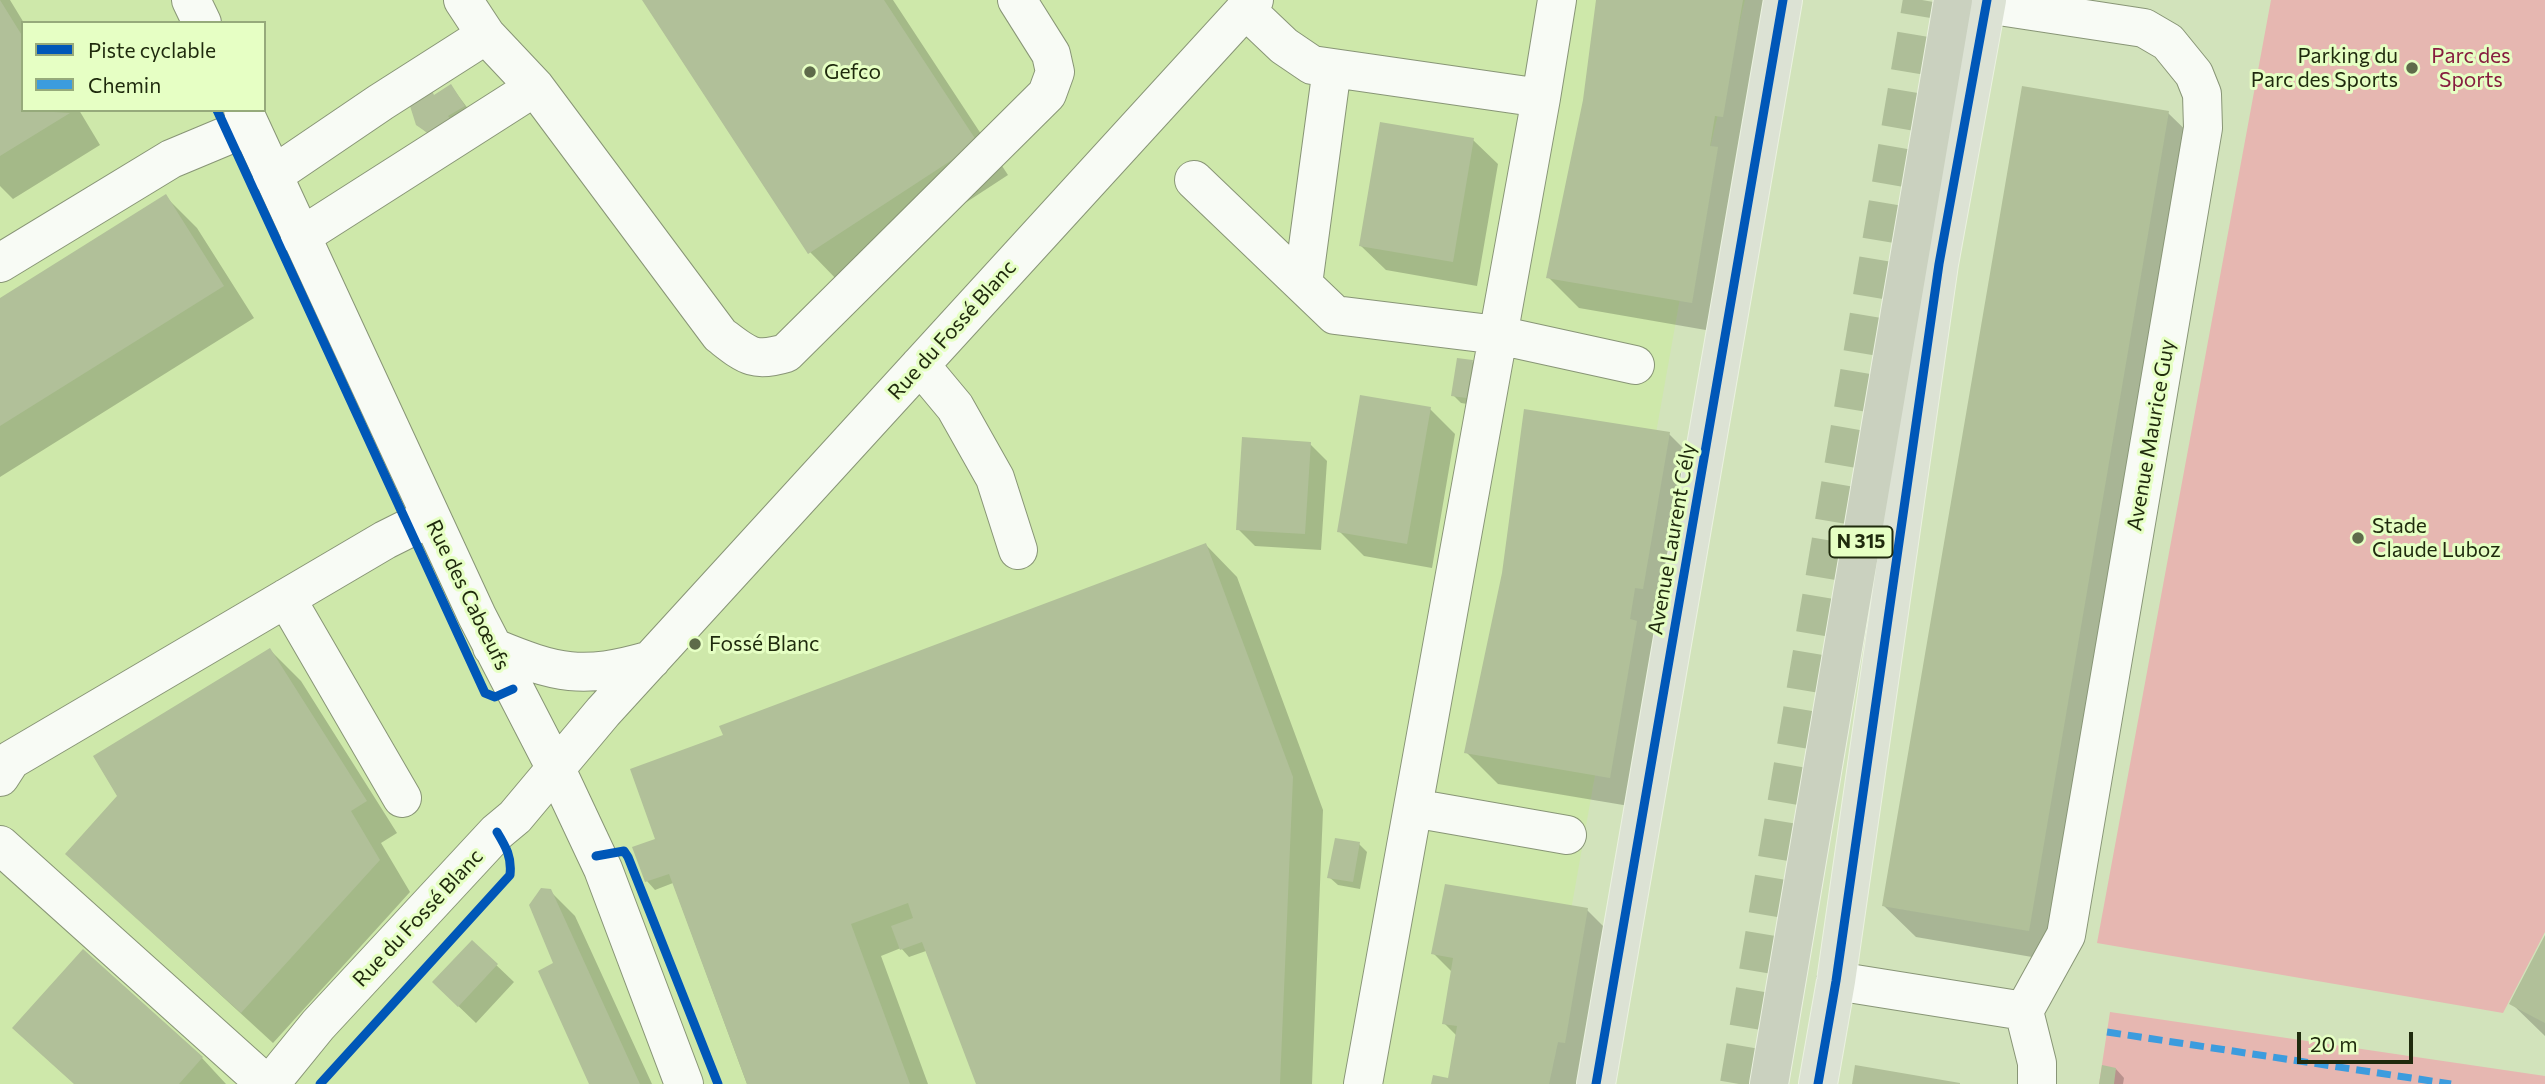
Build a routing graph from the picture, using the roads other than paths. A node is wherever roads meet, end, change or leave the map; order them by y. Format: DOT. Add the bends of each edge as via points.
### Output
graph roads {
  1 [pos="191,0"];
  2 [pos="463,0"];
  3 [pos="1017,0"];
  4 [pos="1557,0"];
  5 [pos="1783,0"];
  6 [pos="1975,2"];
  7 [pos="1250,5"];
  8 [pos="201,21"];
  9 [pos="486,35"];
  10 [pos="1332,68"];
  11 [pos="535,87"];
  12 [pos="1541,98"];
  13 [pos="246,118"];
  14 [pos="272,176"];
  15 [pos="1194,180"];
  16 [pos="300,237"];
  17 [pos="0,263"];
  18 [pos="1303,284"];
  19 [pos="1498,335"];
  20 [pos="920,365"];
  21 [pos="1635,365"];
  22 [pos="431,517"];
  23 [pos="1018,550"];
  24 [pos="286,598"];
  25 [pos="492,647"];
  26 [pos="651,660"];
  27 [pos="556,769"];
  28 [pos="0,777"];
  29 [pos="402,798"];
  30 [pos="1413,808"];
  31 [pos="1567,835"];
  32 [pos="0,845"];
  33 [pos="1836,981"];
  34 [pos="2024,1011"];
  35 [pos="268,1084"];
  36 [pos="684,1084"];
  37 [pos="1363,1084"];
  38 [pos="1596,1084"];
  39 [pos="1769,1084"];
  40 [pos="1818,1084"];
  41 [pos="2037,1084"];
  1 -- 8 [label="street"];
  2 -- 9 [label="street"];
  3 -- 11 [label="street" via="1051,54 1055,72 1047,94 786,353 763,360 744,354 720,335"];
  4 -- 12 [label="street"];
  5 -- 38 [label="main road, Avenue Laurent Cély"];
  6 -- 33 [label="main road"];
  6 -- 34 [label="street, Avenue Maurice Guy" via="2144,28 2168,42 2192,68 2202,94 2203,128 2066,935"];
  6 -- 39 [label="highway, N 315"];
  7 -- 10 [label="street" via="1284,46 1312,65"];
  7 -- 20 [label="street, Rue du Fossé Blanc"];
  9 -- 11 [label="street"];
  9 -- 14 [label="street"];
  10 -- 12 [label="street"];
  10 -- 18 [label="street"];
  11 -- 16 [label="street"];
  12 -- 19 [label="street"];
  13 -- 14 [label="street, Rue des Cabœufs"];
  13 -- 17 [label="street"];
  14 -- 16 [label="street, Rue des Cabœufs"];
  15 -- 18 [label="street"];
  16 -- 22 [label="street, Rue des Cabœufs"];
  18 -- 19 [label="street" via="1335,315"];
  19 -- 21 [label="street"];
  19 -- 30 [label="street"];
  20 -- 23 [label="street" via="955,407 995,478"];
  20 -- 26 [label="street, Rue du Fossé Blanc"];
  22 -- 24 [label="street"];
  22 -- 25 [label="street, Rue des Cabœufs"];
  24 -- 28 [label="street" via="11,760"];
  24 -- 29 [label="street"];
  25 -- 26 [label="street" via="538,666 591,674"];
  25 -- 27 [label="street, Rue des Cabœufs"];
  26 -- 27 [label="street, Rue du Fossé Blanc"];
  27 -- 35 [label="street, Rue du Fossé Blanc"];
  27 -- 36 [label="street, Rue des Cabœufs" via="603,869"];
  30 -- 31 [label="street"];
  30 -- 37 [label="street"];
  32 -- 35 [label="street"];
  33 -- 34 [label="street"];
  33 -- 40 [label="main road"];
  34 -- 41 [label="street"];
}
